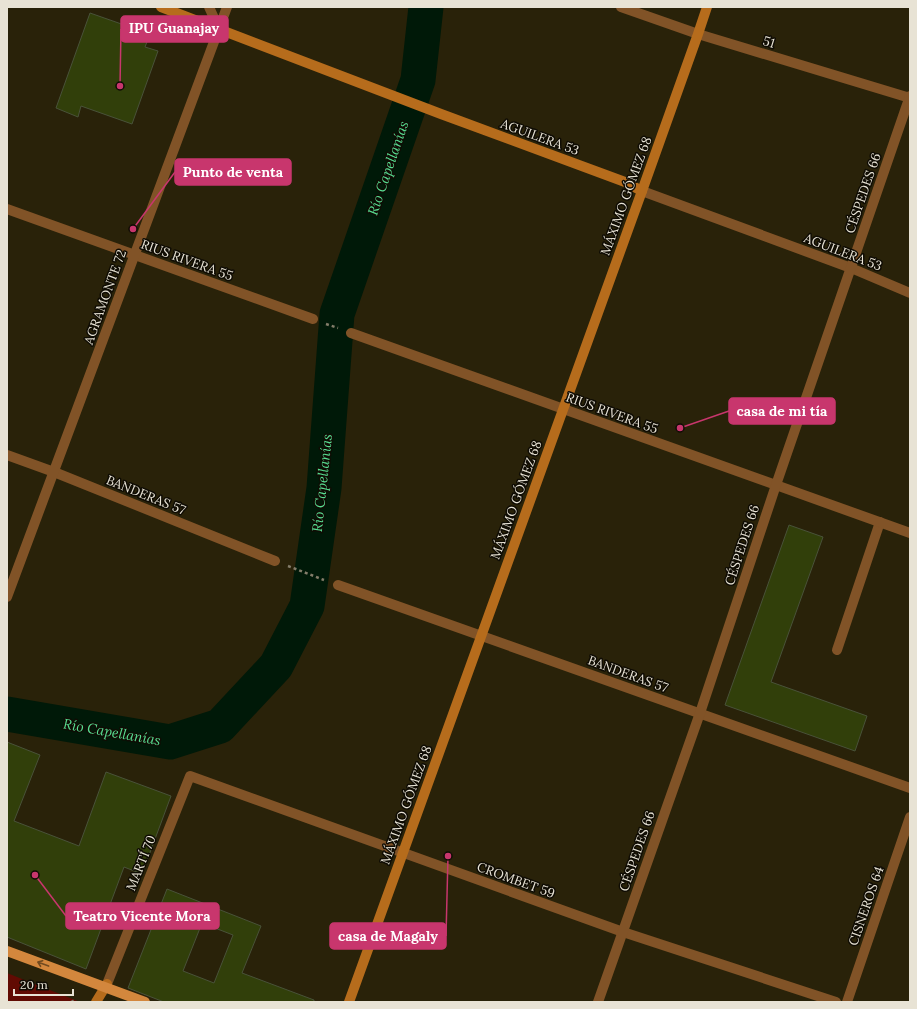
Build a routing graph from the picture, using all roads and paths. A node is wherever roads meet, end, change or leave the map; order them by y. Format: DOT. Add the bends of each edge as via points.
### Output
graph roads {
  1 [pos="160,7"];
  2 [pos="209,7"];
  3 [pos="227,7"];
  4 [pos="621,7"];
  5 [pos="707,7"];
  6 [pos="219,29"];
  7 [pos="698,34"];
  8 [pos="910,97"];
  9 [pos="642,191"];
  10 [pos="7,209"];
  11 [pos="134,255"];
  12 [pos="851,268"];
  13 [pos="910,293"];
  14 [pos="313,319"];
  15 [pos="351,333"];
  16 [pos="563,409"];
  17 [pos="7,455"];
  18 [pos="54,472"];
  19 [pos="776,485"];
  20 [pos="880,522"];
  21 [pos="910,533"];
  22 [pos="275,561"];
  23 [pos="338,585"];
  24 [pos="7,597"];
  25 [pos="481,636"];
  26 [pos="837,650"];
  27 [pos="700,713"];
  28 [pos="190,776"];
  29 [pos="910,788"];
  30 [pos="910,817"];
  31 [pos="403,852"];
  32 [pos="623,932"];
  33 [pos="7,951"];
  34 [pos="106,986"];
  35 [pos="75,1000"];
  36 [pos="71,1002"];
  37 [pos="96,1002"];
  38 [pos="145,1002"];
  39 [pos="349,1002"];
  40 [pos="598,1002"];
  41 [pos="836,1002"];
  42 [pos="847,1002"];
  1 -- 6 [label="street, AGUILERA 53"];
  2 -- 6 [label="street"];
  3 -- 6 [label="street, AGRAMONTE 72"];
  4 -- 7 [label="street, 51"];
  5 -- 7 [label="street, MÁXIMO GÓMEZ 68"];
  6 -- 9 [label="street, AGUILERA 53"];
  6 -- 11 [label="street, AGRAMONTE 72"];
  7 -- 8 [label="street, 51"];
  7 -- 9 [label="street, MÁXIMO GÓMEZ 68"];
  8 -- 12 [label="street, CÉSPEDES 66"];
  9 -- 12 [label="street, AGUILERA 53"];
  9 -- 16 [label="street, MÁXIMO GÓMEZ 68"];
  10 -- 11 [label="street, RIUS RIVERA 55"];
  11 -- 14 [label="street, RIUS RIVERA 55"];
  11 -- 18 [label="street, AGRAMONTE 72"];
  12 -- 13 [label="street, AGUILERA 53"];
  12 -- 19 [label="street, CÉSPEDES 66"];
  14 -- 15 [label="path"];
  15 -- 16 [label="street, RIUS RIVERA 55"];
  16 -- 19 [label="street, RIUS RIVERA 55"];
  16 -- 25 [label="street, MÁXIMO GÓMEZ 68"];
  17 -- 18 [label="street, BANDERAS 57"];
  18 -- 22 [label="street, BANDERAS 57"];
  18 -- 24 [label="street, AGRAMONTE 72"];
  19 -- 20 [label="street, RIUS RIVERA 55"];
  19 -- 27 [label="street, CÉSPEDES 66"];
  20 -- 21 [label="street, RIUS RIVERA 55"];
  20 -- 26 [label="street"];
  22 -- 23 [label="path"];
  23 -- 25 [label="street, BANDERAS 57"];
  25 -- 27 [label="street, BANDERAS 57"];
  25 -- 31 [label="street, MÁXIMO GÓMEZ 68"];
  27 -- 29 [label="street, BANDERAS 57"];
  27 -- 32 [label="street, CÉSPEDES 66"];
  28 -- 31 [label="street, CROMBET 59"];
  28 -- 34 [label="street, MARTÍ 70"];
  30 -- 42 [label="street, CISNEROS 64"];
  31 -- 32 [label="street, CROMBET 59"];
  31 -- 39 [label="street, MÁXIMO GÓMEZ 68"];
  32 -- 40 [label="street, CÉSPEDES 66"];
  32 -- 41 [label="street, CROMBET 59"];
  34 -- 33 [label="main road, one-way"];
  34 -- 37 [label="street, MARTÍ 70"];
  34 -- 38 [label="main road"];
  35 -- 36 [label="path"];
}
